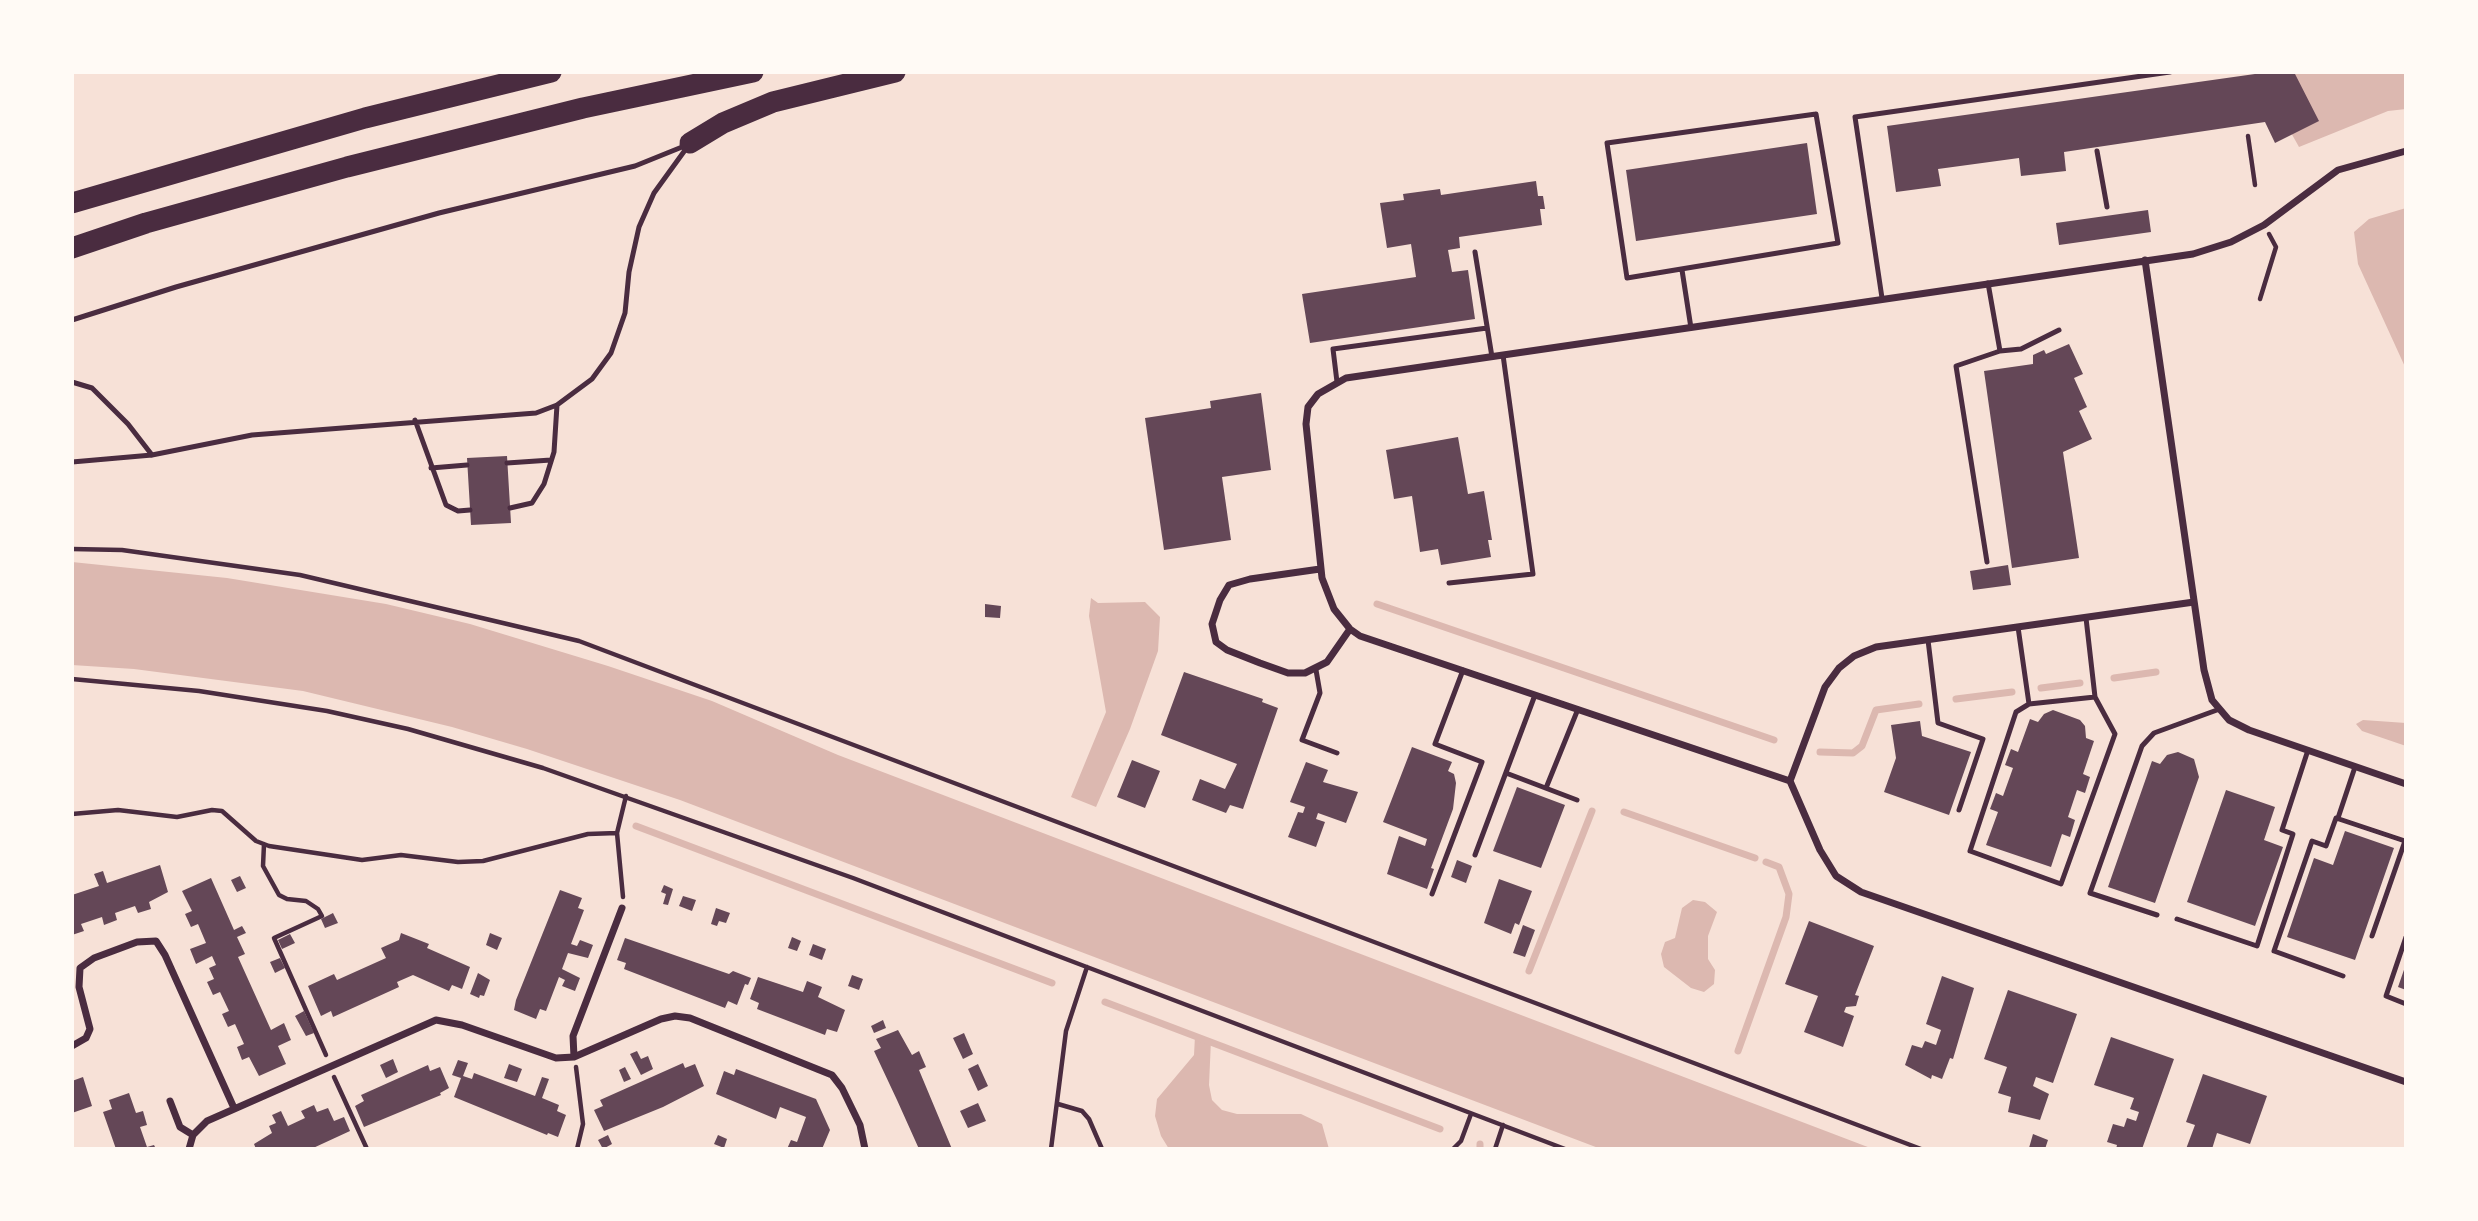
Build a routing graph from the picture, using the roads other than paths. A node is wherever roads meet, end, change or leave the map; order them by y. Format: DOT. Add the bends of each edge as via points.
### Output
graph roads {
  1 [pos="551,72"];
  2 [pos="754,72"];
  3 [pos="895,72"];
  4 [pos="2170,72"];
  5 [pos="690,143"];
  6 [pos="2097,151"];
  7 [pos="2406,152"];
  8 [pos="72,203"];
  9 [pos="2107,207"];
  10 [pos="72,248"];
  11 [pos="1475,252"];
  12 [pos="2145,260"];
  13 [pos="1682,270"];
  14 [pos="1988,283"];
  15 [pos="1882,298"];
  16 [pos="72,320"];
  17 [pos="1487,328"];
  18 [pos="1691,328"];
  19 [pos="2059,330"];
  20 [pos="2000,351"];
  21 [pos="1503,355"];
  22 [pos="1492,357"];
  23 [pos="72,382"];
  24 [pos="1337,382"];
  25 [pos="557,405"];
  26 [pos="415,420"];
  27 [pos="152,455"];
  28 [pos="551,460"];
  29 [pos="72,461"];
  30 [pos="508,463"];
  31 [pos="467,465"];
  32 [pos="431,468"];
  33 [pos="510,508"];
  34 [pos="470,510"];
  35 [pos="1987,562"];
  36 [pos="1320,569"];
  37 [pos="1449,583"];
  38 [pos="2194,602"];
  39 [pos="2087,618"];
  40 [pos="2018,627"];
  41 [pos="1350,629"];
  42 [pos="1928,640"];
  43 [pos="1316,670"];
  44 [pos="1463,670"];
  45 [pos="1535,695"];
  46 [pos="2095,697"];
  47 [pos="2029,704"];
  48 [pos="1577,709"];
  49 [pos="2217,710"];
  50 [pos="2308,750"];
  51 [pos="1337,753"];
  52 [pos="2355,767"];
  53 [pos="1506,773"];
  54 [pos="1790,781"];
  55 [pos="2406,784"];
  56 [pos="1546,788"];
  57 [pos="1577,800"];
  58 [pos="1959,810"];
  59 [pos="2337,818"];
  60 [pos="1475,855"];
  61 [pos="1432,894"];
  62 [pos="622,908"];
  63 [pos="2157,915"];
  64 [pos="2177,919"];
  65 [pos="2372,936"];
  66 [pos="2406,937"];
  67 [pos="2343,976"];
  68 [pos="2406,1003"];
  69 [pos="72,1046"];
  70 [pos="574,1057"];
  71 [pos="2406,1082"];
  72 [pos="170,1101"];
  73 [pos="234,1108"];
  74 [pos="193,1135"];
  75 [pos="189,1149"];
  76 [pos="865,1149"];
  1 -- 8 [label="highway" via="365,117"];
  2 -- 10 [label="highway" via="583,108 347,167"];
  3 -- 5 [label="highway" via="773,102"];
  4 -- 15 [label="lane" via="1855,117"];
  5 -- 16 [label="lane" via="635,166 439,213"];
  5 -- 25 [label="lane" via="654,193 639,227 625,313 611,353 592,379"];
  6 -- 9 [label="lane"];
  7 -- 12 [label="street" via="2338,170 2264,225 2231,242 2193,254"];
  11 -- 17 [label="lane"];
  12 -- 14 [label="street"];
  12 -- 38 [label="street"];
  13 -- 13 [label="lane" via="1838,243 1816,114 1607,143 1627,278"];
  13 -- 18 [label="lane"];
  14 -- 15 [label="street"];
  14 -- 20 [label="lane"];
  15 -- 18 [label="street"];
  17 -- 22 [label="lane"];
  17 -- 24 [label="lane" via="1333,349"];
  18 -- 21 [label="street"];
  19 -- 20 [label="lane" via="2021,349"];
  20 -- 35 [label="lane" via="1956,366"];
  21 -- 22 [label="street"];
  21 -- 37 [label="lane" via="1533,574"];
  22 -- 24 [label="street"];
  23 -- 27 [label="lane" via="92,388"];
  24 -- 36 [label="street" via="1308,407 1306,424"];
  25 -- 26 [label="lane" via="536,413"];
  25 -- 28 [label="lane"];
  26 -- 27 [label="lane" via="252,435"];
  26 -- 32 [label="lane"];
  27 -- 29 [label="lane"];
  28 -- 30 [label="lane"];
  28 -- 33 [label="lane" via="532,503"];
  31 -- 32 [label="lane"];
  32 -- 34 [label="lane" via="446,505"];
  36 -- 41 [label="street" via="1334,609"];
  36 -- 43 [label="street" via="1229,585 1212,624 1216,642 1238,655 1288,673"];
  38 -- 39 [label="street"];
  38 -- 49 [label="street" via="2206,684"];
  39 -- 40 [label="street"];
  39 -- 46 [label="lane"];
  40 -- 42 [label="street"];
  40 -- 47 [label="lane"];
  41 -- 43 [label="street"];
  41 -- 44 [label="street"];
  42 -- 54 [label="street" via="1876,648 1839,668 1825,687"];
  42 -- 58 [label="lane" via="1938,723 1983,739"];
  43 -- 51 [label="lane" via="1320,693 1302,740"];
  44 -- 45 [label="street"];
  44 -- 61 [label="lane" via="1435,744 1482,762"];
  45 -- 48 [label="street"];
  45 -- 53 [label="lane"];
  46 -- 47 [label="lane"];
  46 -- 47 [label="lane" via="2115,734 2061,884 1970,851 2016,712"];
  48 -- 54 [label="street"];
  48 -- 56 [label="lane"];
  49 -- 50 [label="street" via="2249,730"];
  49 -- 63 [label="lane" via="2154,733 2142,746 2090,893"];
  50 -- 52 [label="street"];
  50 -- 64 [label="lane" via="2282,830 2294,834 2257,946"];
  52 -- 55 [label="street"];
  52 -- 59 [label="lane"];
  53 -- 56 [label="lane"];
  53 -- 60 [label="lane"];
  54 -- 71 [label="street" via="1836,876 1861,892"];
  56 -- 57 [label="lane"];
  59 -- 65 [label="lane" via="2405,841"];
  59 -- 67 [label="lane" via="2326,846 2312,841 2274,951"];
  62 -- 70 [label="street" via="573,1036"];
  66 -- 68 [label="lane" via="2386,996"];
  69 -- 73 [label="street" via="86,1038 90,1029 79,987 80,968 104,954 156,941"];
  70 -- 73 [label="street" via="538,1054 436,1020"];
  70 -- 76 [label="street" via="661,1019 690,1018 832,1075 855,1113"];
  72 -- 74 [label="street" via="180,1127"];
  73 -- 74 [label="street" via="206,1121"];
  74 -- 75 [label="street"];
}
